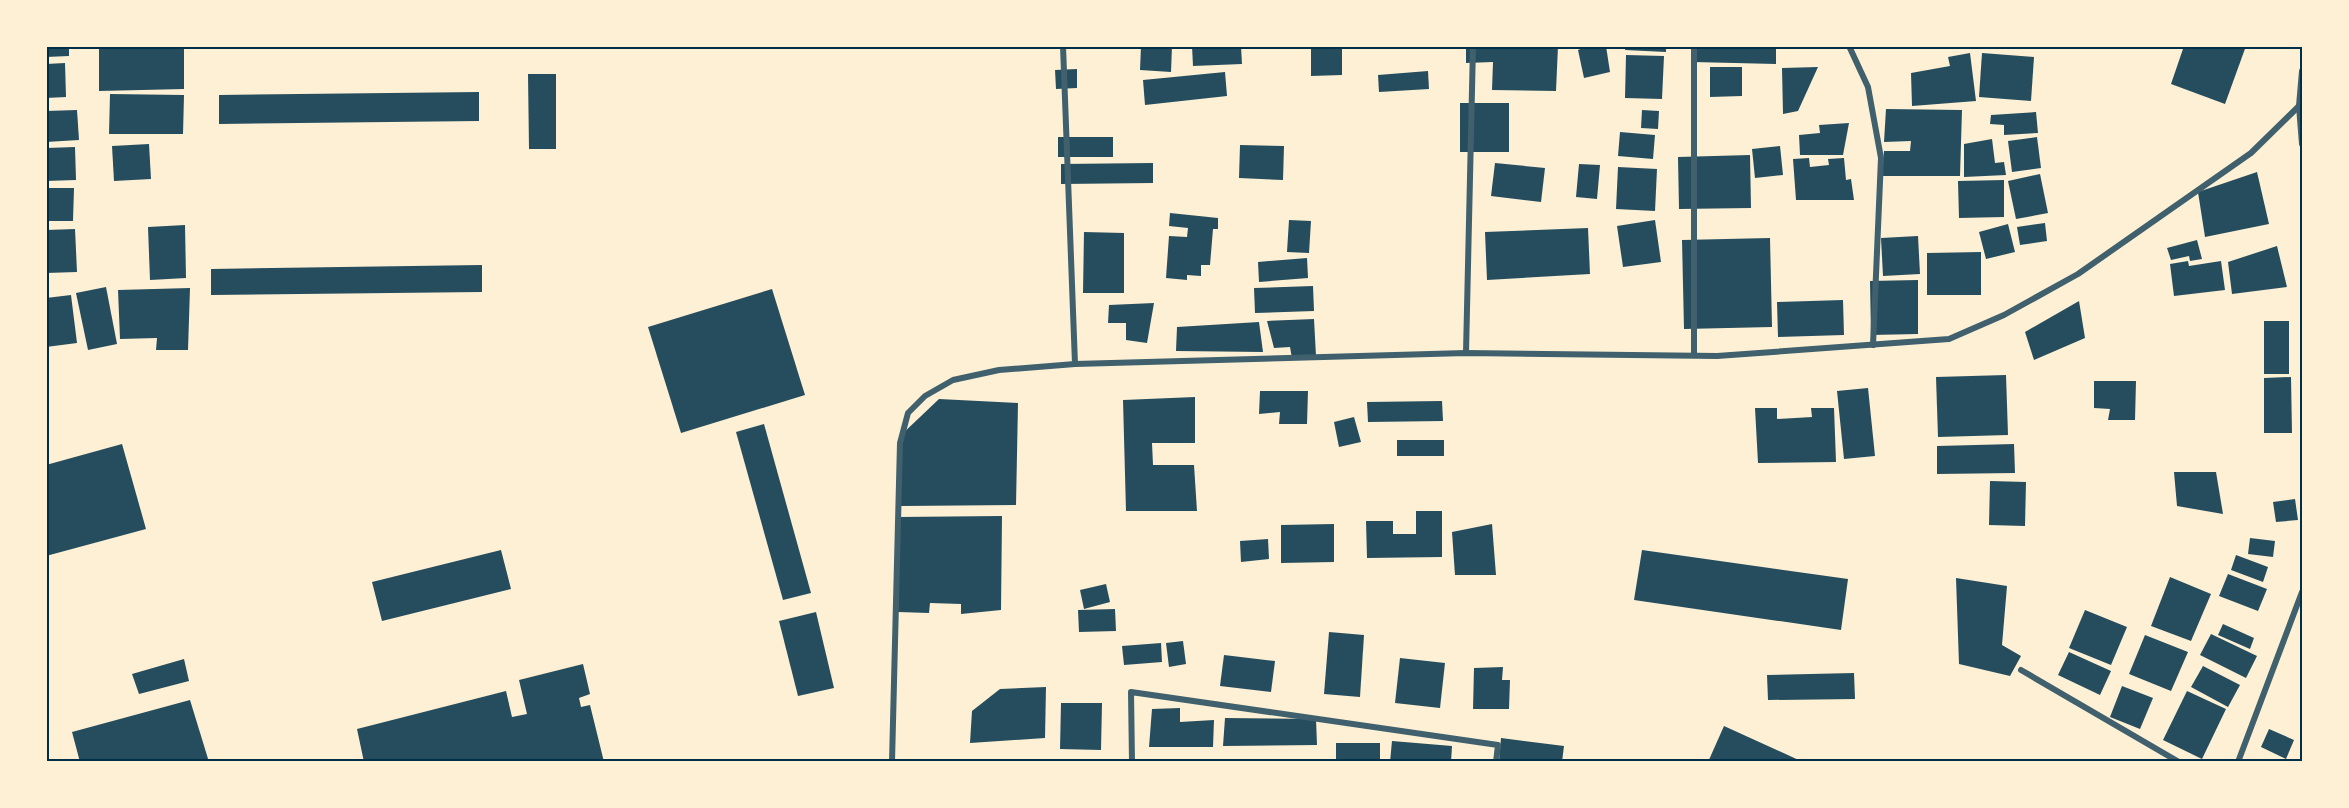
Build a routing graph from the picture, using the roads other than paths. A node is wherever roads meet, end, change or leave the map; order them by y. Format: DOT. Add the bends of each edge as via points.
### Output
graph roads {
  1 [pos="1063,46"];
  2 [pos="1473,46"];
  3 [pos="1694,46"];
  4 [pos="1849,46"];
  5 [pos="2302,71"];
  6 [pos="2299,106"];
  7 [pos="2302,144"];
  8 [pos="1873,345"];
  9 [pos="1467,353"];
  10 [pos="1694,355"];
  11 [pos="1075,364"];
  12 [pos="2302,592"];
  13 [pos="2021,670"];
  14 [pos="892,762"];
  15 [pos="1132,762"];
  16 [pos="1496,762"];
  17 [pos="2179,762"];
  18 [pos="2238,762"];
  1 -- 11 [label="street"];
  2 -- 9 [label="street"];
  3 -- 10 [label="street"];
  4 -- 8 [label="street" via="1868,87 1881,158"];
  5 -- 6 [label="street"];
  6 -- 7 [label="street"];
  6 -- 8 [label="street" via="2251,153 2078,274 2004,315 1949,339"];
  8 -- 10 [label="street"];
  9 -- 10 [label="street"];
  9 -- 11 [label="street"];
  11 -- 14 [label="street" via="999,370 953,380 925,396 908,413 900,443"];
  12 -- 18 [label="street"];
  13 -- 17 [label="street"];
  15 -- 16 [label="street" via="1131,692 1498,745"];
}
